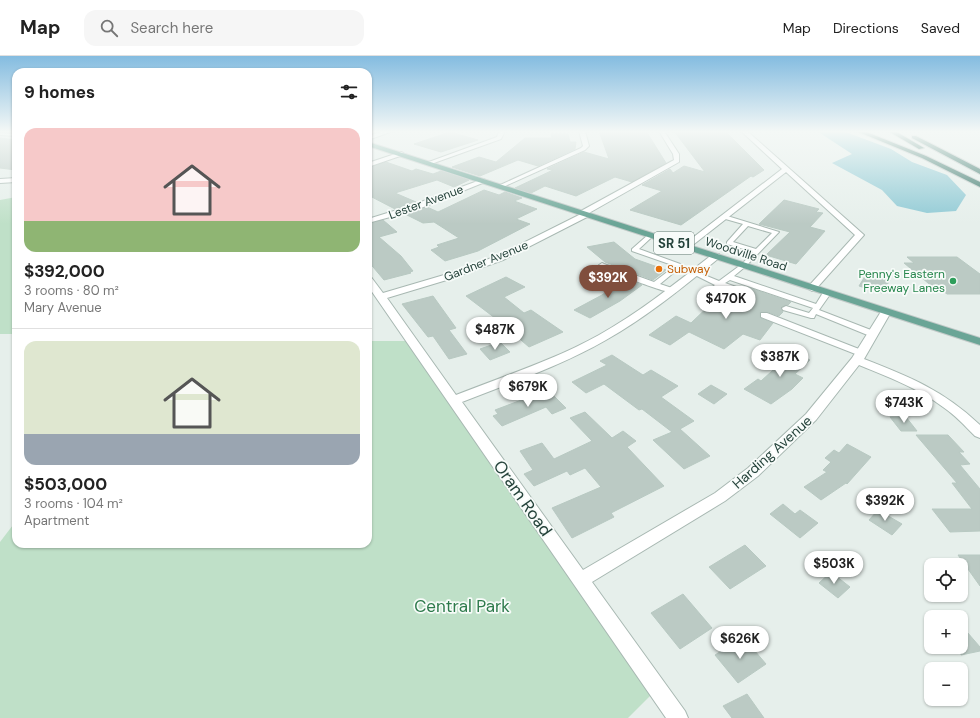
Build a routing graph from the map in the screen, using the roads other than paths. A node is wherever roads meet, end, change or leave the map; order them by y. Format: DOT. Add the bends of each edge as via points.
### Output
graph roads {
  1 [pos="426,162"];
  2 [pos="432,162"];
  3 [pos="554,162"];
  4 [pos="675,162"];
  5 [pos="778,162"];
  6 [pos="934,162"];
  7 [pos="944,162"];
  8 [pos="961,162"];
  9 [pos="429,163"];
  10 [pos="786,169"];
  11 [pos="980,172"];
  12 [pos="12,180"];
  13 [pos="0,181"];
  14 [pos="483,181"];
  15 [pos="980,182"];
  16 [pos="980,185"];
  17 [pos="501,186"];
  18 [pos="585,214"];
  19 [pos="724,217"];
  20 [pos="372,220"];
  21 [pos="747,223"];
  22 [pos="651,235"];
  23 [pos="686,246"];
  24 [pos="757,251"];
  25 [pos="716,256"];
  26 [pos="744,265"];
  27 [pos="602,266"];
  28 [pos="694,273"];
  29 [pos="728,277"];
  30 [pos="372,284"];
  31 [pos="720,284"];
  32 [pos="655,285"];
  33 [pos="812,288"];
  34 [pos="672,291"];
  35 [pos="739,291"];
  36 [pos="827,293"];
  37 [pos="381,297"];
  38 [pos="729,302"];
  39 [pos="786,308"];
  40 [pos="815,311"];
  41 [pos="886,312"];
  42 [pos="764,315"];
  43 [pos="799,329"];
  44 [pos="873,334"];
  45 [pos="980,342"];
  46 [pos="859,357"];
  47 [pos="454,400"];
  48 [pos="980,432"];
  49 [pos="581,580"];
  50 [pos="678,718"];
  1 -- 9 [label="main road, Woodville Road / SR 51"];
  2 -- 9 [label="street"];
  3 -- 17 [label="street"];
  4 -- 18 [label="street, Gardner Avenue"];
  5 -- 10 [label="street"];
  6 -- 16 [label="highway"];
  7 -- 15 [label="highway"];
  8 -- 11 [label="highway"];
  9 -- 14 [label="main road, Woodville Road / SR 51"];
  10 -- 19 [label="street"];
  10 -- 33 [label="street" via="860,235"];
  12 -- 13 [label="lane"];
  14 -- 17 [label="main road, Woodville Road / SR 51"];
  14 -- 20 [label="street, Lester Avenue" via="419,206"];
  17 -- 18 [label="main road, Woodville Road / SR 51"];
  18 -- 22 [label="main road, Woodville Road / SR 51"];
  18 -- 37 [label="street, Gardner Avenue" via="500,258"];
  19 -- 21 [label="lane"];
  19 -- 23 [label="street"];
  21 -- 24 [label="lane" via="729,243"];
  21 -- 24 [label="lane" via="776,232"];
  22 -- 23 [label="main road, Woodville Road / SR 51"];
  22 -- 32 [label="lane" via="634,250 680,265"];
  23 -- 25 [label="main road, Woodville Road / SR 51"];
  24 -- 26 [label="lane"];
  25 -- 26 [label="main road, Woodville Road / SR 51"];
  25 -- 28 [label="street"];
  26 -- 29 [label="lane"];
  26 -- 33 [label="main road, Woodville Road / SR 51"];
  27 -- 32 [label="lane"];
  28 -- 31 [label="lane"];
  28 -- 34 [label="street"];
  29 -- 31 [label="lane"];
  29 -- 40 [label="lane"];
  30 -- 37 [label="street, Oram Road"];
  31 -- 35 [label="lane"];
  31 -- 38 [label="lane" via="709,294"];
  32 -- 34 [label="lane"];
  33 -- 36 [label="main road, Woodville Road / SR 51"];
  34 -- 47 [label="street" via="613,332 591,343"];
  36 -- 40 [label="lane"];
  36 -- 41 [label="main road, Woodville Road / SR 51"];
  37 -- 47 [label="street, Oram Road"];
  39 -- 40 [label="lane"];
  40 -- 43 [label="lane"];
  40 -- 44 [label="lane"];
  41 -- 44 [label="street, Harding Avenue"];
  41 -- 45 [label="main road, Woodville Road / SR 51"];
  42 -- 43 [label="lane"];
  43 -- 46 [label="lane"];
  44 -- 46 [label="street, Harding Avenue"];
  46 -- 48 [label="street" via="937,397"];
  46 -- 49 [label="street, Harding Avenue" via="811,417 736,486"];
  47 -- 49 [label="street, Oram Road"];
  49 -- 50 [label="street, Oram Road"];
}
